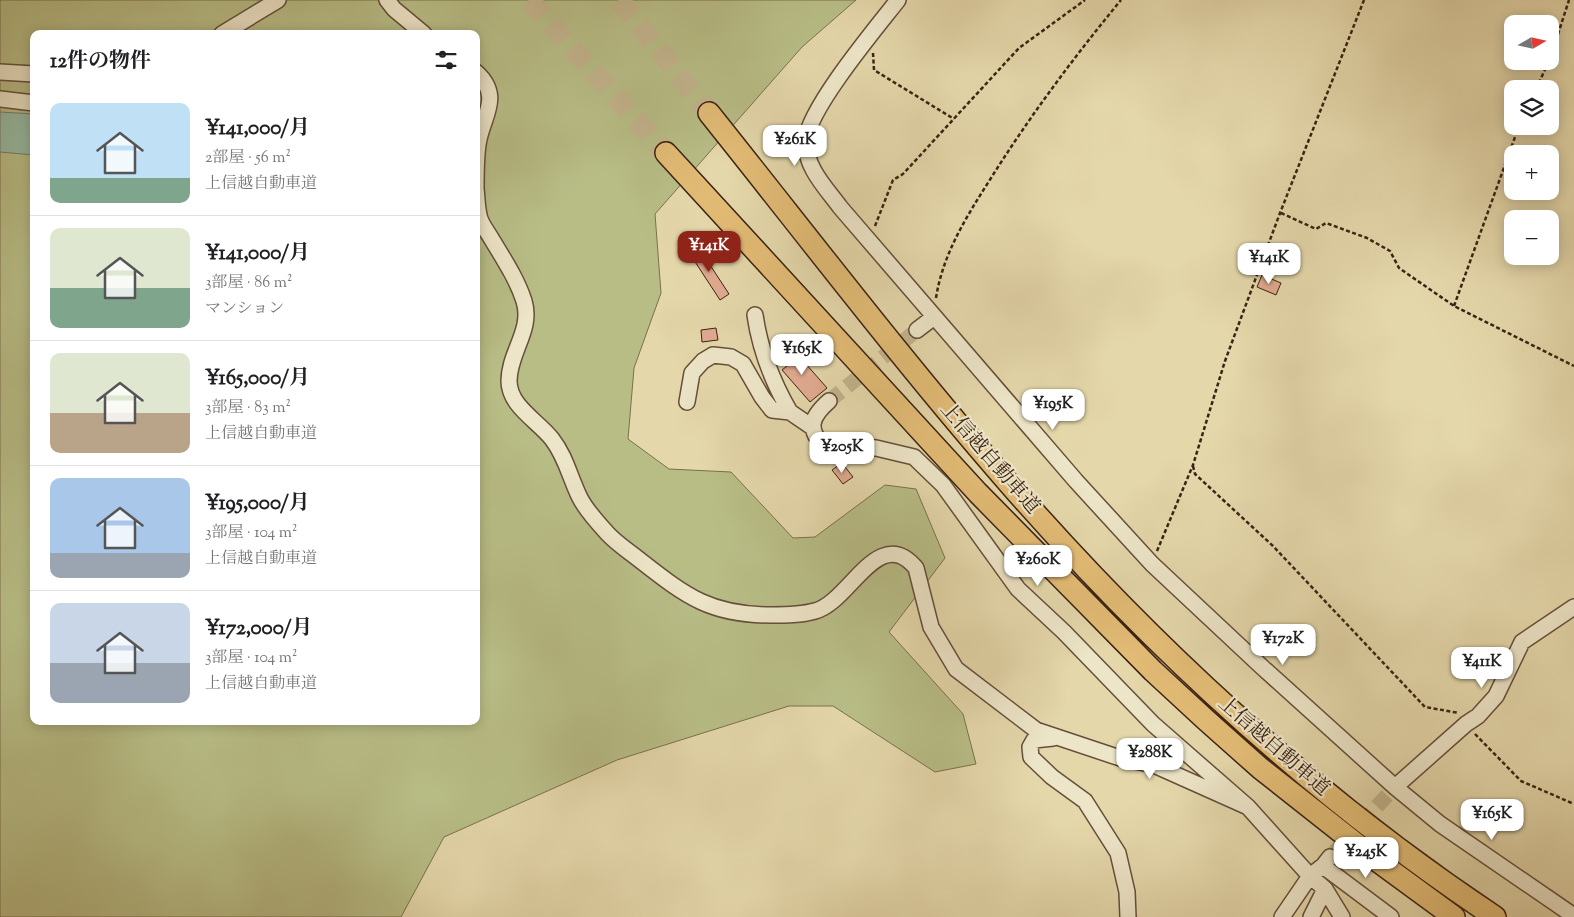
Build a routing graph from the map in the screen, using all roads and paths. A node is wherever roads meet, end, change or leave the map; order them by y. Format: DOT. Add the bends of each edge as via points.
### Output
graph roads {
  1 [pos="278,0"];
  2 [pos="387,0"];
  3 [pos="898,0"];
  4 [pos="1084,0"];
  5 [pos="1121,0"];
  6 [pos="1364,0"];
  7 [pos="1569,0"];
  8 [pos="229,30"];
  9 [pos="419,30"];
  10 [pos="1559,32"];
  11 [pos="872,34"];
  12 [pos="0,72"];
  13 [pos="30,74"];
  14 [pos="480,75"];
  15 [pos="0,99"];
  16 [pos="30,103"];
  17 [pos="708,112"];
  18 [pos="954,119"];
  19 [pos="1516,135"];
  20 [pos="480,136"];
  21 [pos="666,153"];
  22 [pos="1280,213"];
  23 [pos="480,219"];
  24 [pos="869,241"];
  25 [pos="1454,306"];
  26 [pos="755,315"];
  27 [pos="934,317"];
  28 [pos="917,330"];
  29 [pos="1574,366"];
  30 [pos="829,401"];
  31 [pos="687,402"];
  32 [pos="790,412"];
  33 [pos="812,426"];
  34 [pos="1193,465"];
  35 [pos="1152,564"];
  36 [pos="1574,607"];
  37 [pos="1472,720"];
  38 [pos="1059,738"];
  39 [pos="1395,787"];
  40 [pos="1574,804"];
  41 [pos="1248,807"];
  42 [pos="1310,876"];
  43 [pos="1325,889"];
  44 [pos="1574,916"];
  45 [pos="1128,917"];
  46 [pos="1282,917"];
  47 [pos="1311,917"];
  48 [pos="1342,917"];
  49 [pos="1391,917"];
  50 [pos="1454,917"];
  51 [pos="1495,917"];
  1 -- 8 [label="street"];
  2 -- 9 [label="street"];
  3 -- 11 [label="street"];
  4 -- 18 [label="path" via="1019,48"];
  5 -- 27 [label="path" via="1072,59 1005,155 964,222 950,248"];
  6 -- 22 [label="path"];
  7 -- 10 [label="path"];
  11 -- 18 [label="path" via="874,70"];
  11 -- 24 [label="street" via="830,90 812,120 806,140 814,172"];
  12 -- 13 [label="street"];
  14 -- 20 [label="street" via="490,98"];
  15 -- 16 [label="street"];
  17 -- 51 [label="highway, 上信越自動車道" via="965,433 1116,600 1224,706 1278,753 1393,844"];
  18 -- 24 [label="path" via="903,174 893,180"];
  19 -- 25 [label="path"];
  21 -- 50 [label="highway, 上信越自動車道" via="978,493 1146,664 1260,768"];
  22 -- 25 [label="path" via="1316,229 1326,223 1367,238 1390,251 1399,268"];
  22 -- 34 [label="path" via="1225,361"];
  23 -- 38 [label="street" via="525,302 527,323 511,361 509,384 520,409 545,430 562,452 581,500 608,534 693,599 740,615 793,615 818,611 844,593 865,568 884,555 897,554 910,560 916,568 931,627 956,669 1036,730"];
  24 -- 27 [label="street"];
  25 -- 29 [label="path"];
  26 -- 32 [label="street" via="758,341 775,386"];
  27 -- 28 [label="street"];
  27 -- 35 [label="street"];
  30 -- 33 [label="street" via="816,413"];
  31 -- 32 [label="street" via="692,373 704,360 713,355 731,356 743,364 772,410"];
  32 -- 33 [label="street"];
  33 -- 41 [label="street" via="816,439 825,447 837,444 876,448 914,457 944,484 1018,589 1153,724"];
  34 -- 35 [label="path"];
  34 -- 37 [label="path" via="1195,474 1273,546 1426,706"];
  35 -- 39 [label="street"];
  36 -- 37 [label="street" via="1522,642 1496,696"];
  37 -- 39 [label="street"];
  37 -- 40 [label="path" via="1521,781"];
  38 -- 41 [label="street" via="1120,758 1154,765"];
  38 -- 45 [label="street" via="1034,740 1030,747 1031,757 1085,801 1118,853 1127,892"];
  39 -- 44 [label="street" via="1440,824"];
  41 -- 42 [label="street"];
  42 -- 43 [label="street"];
  42 -- 46 [label="street"];
  42 -- 49 [label="street" via="1326,861"];
  43 -- 47 [label="street"];
  43 -- 48 [label="street"];
}
